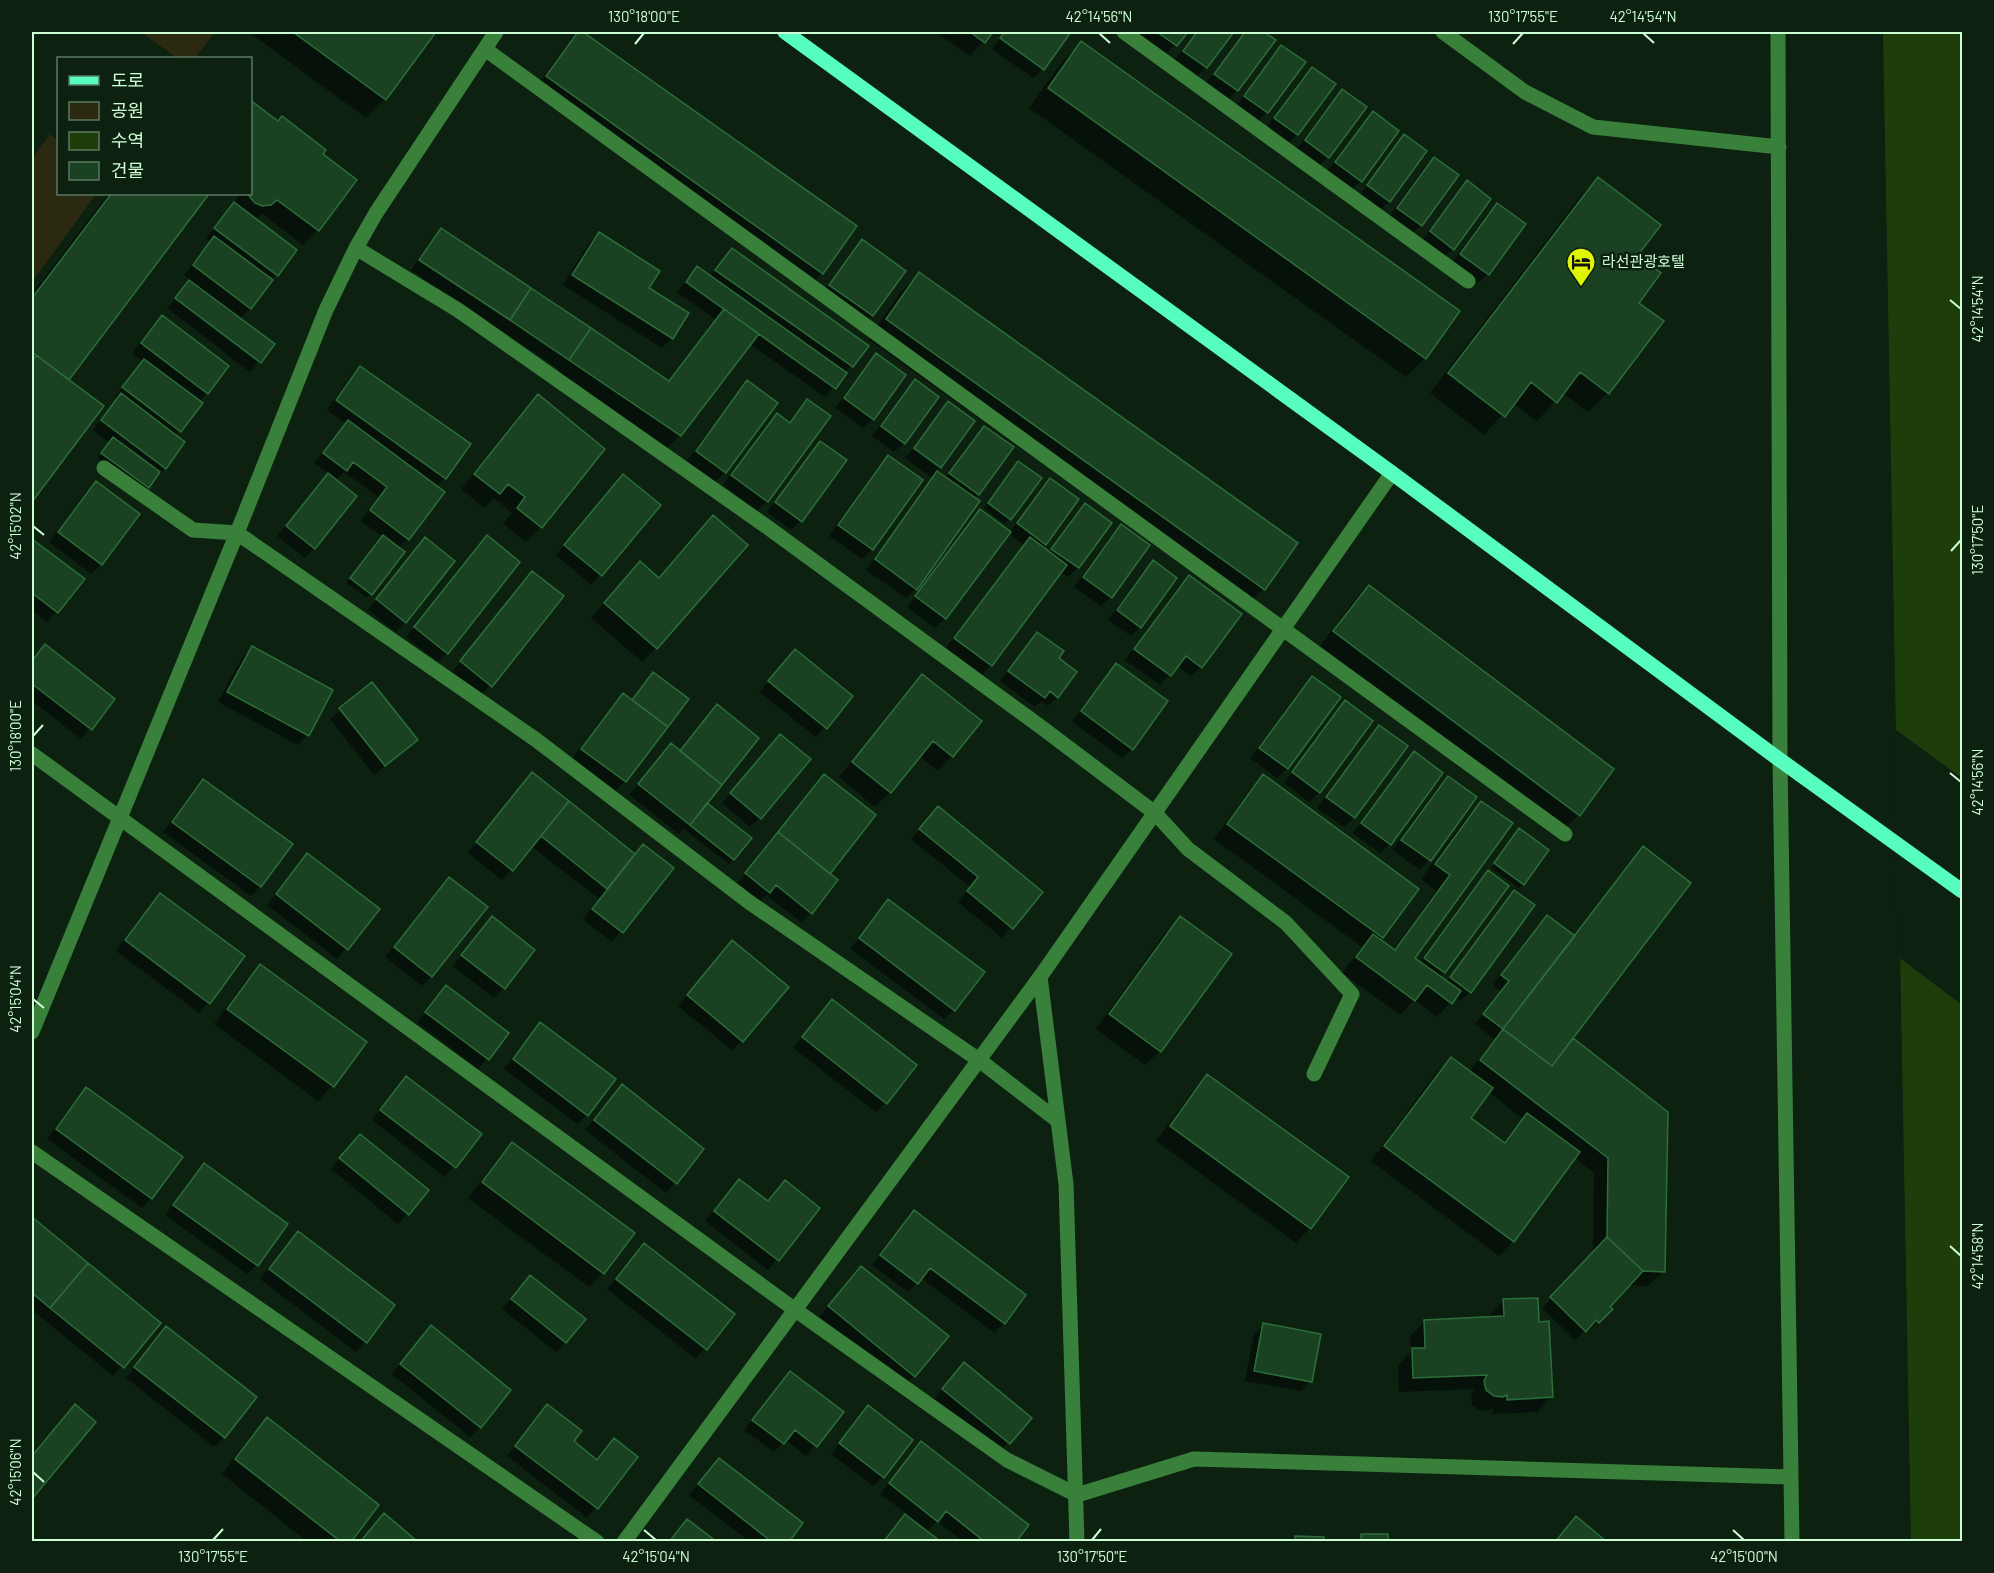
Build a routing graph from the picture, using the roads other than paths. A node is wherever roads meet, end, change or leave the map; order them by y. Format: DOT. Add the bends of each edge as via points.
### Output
graph roads {
  1 [pos="496,32"];
  2 [pos="785,32"];
  3 [pos="1124,32"];
  4 [pos="1443,32"];
  5 [pos="1778,32"];
  6 [pos="485,49"];
  7 [pos="1779,147"];
  8 [pos="356,248"];
  9 [pos="1468,281"];
  10 [pos="104,468"];
  11 [pos="1392,473"];
  12 [pos="237,533"];
  13 [pos="1283,630"];
  14 [pos="32,754"];
  15 [pos="1780,760"];
  16 [pos="1155,813"];
  17 [pos="119,816"];
  18 [pos="1565,834"];
  19 [pos="1962,891"];
  20 [pos="1040,977"];
  21 [pos="32,1032"];
  22 [pos="979,1060"];
  23 [pos="1314,1074"];
  24 [pos="1058,1120"];
  25 [pos="32,1152"];
  26 [pos="794,1309"];
  27 [pos="1791,1477"];
  28 [pos="1077,1495"];
  29 [pos="597,1542"];
  30 [pos="624,1542"];
  31 [pos="1077,1542"];
  32 [pos="1792,1542"];
  1 -- 6 [label="street"];
  2 -- 11 [label="main road"];
  3 -- 9 [label="street"];
  4 -- 7 [label="street" via="1525,92 1593,127"];
  5 -- 7 [label="street"];
  6 -- 8 [label="street"];
  6 -- 13 [label="street"];
  7 -- 15 [label="street"];
  8 -- 12 [label="street" via="326,310"];
  8 -- 16 [label="street" via="458,310 764,524"];
  10 -- 12 [label="street" via="193,530"];
  11 -- 13 [label="street"];
  11 -- 15 [label="main road"];
  12 -- 17 [label="street"];
  12 -- 22 [label="street" via="535,739 749,902"];
  13 -- 16 [label="street"];
  13 -- 18 [label="street"];
  14 -- 17 [label="street"];
  15 -- 19 [label="main road"];
  15 -- 27 [label="street"];
  16 -- 20 [label="street"];
  16 -- 23 [label="street" via="1188,849 1286,923 1352,994"];
  17 -- 21 [label="street"];
  17 -- 26 [label="street"];
  20 -- 22 [label="street"];
  20 -- 24 [label="street"];
  22 -- 24 [label="street"];
  22 -- 26 [label="street"];
  24 -- 28 [label="street" via="1066,1184"];
  25 -- 29 [label="street"];
  26 -- 28 [label="street" via="1007,1460"];
  26 -- 30 [label="street"];
  27 -- 28 [label="street" via="1194,1459"];
  27 -- 32 [label="street"];
  28 -- 31 [label="street"];
}
